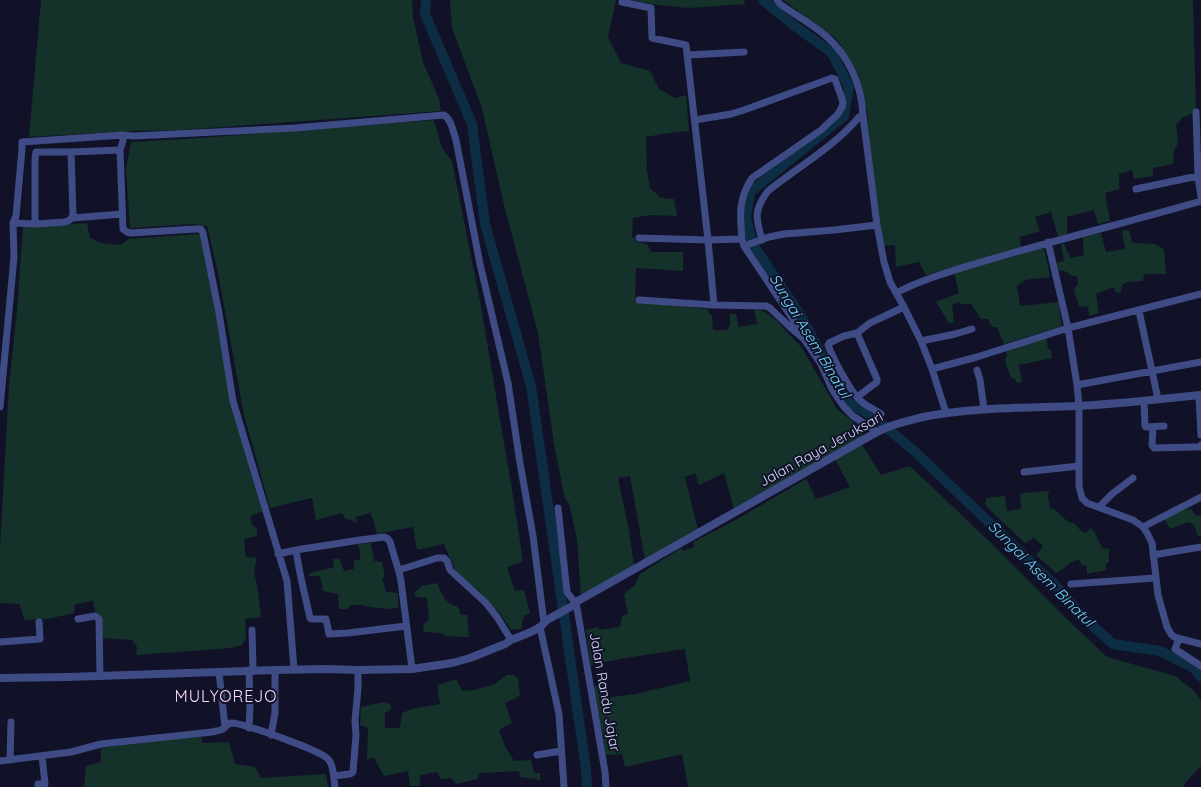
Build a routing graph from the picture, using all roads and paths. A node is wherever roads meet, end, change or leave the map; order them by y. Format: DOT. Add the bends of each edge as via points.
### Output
graph roads {
  1 [pos="777,0"];
  2 [pos="622,2"];
  3 [pos="744,52"];
  4 [pos="688,55"];
  5 [pos="1196,112"];
  6 [pos="863,116"];
  7 [pos="695,120"];
  8 [pos="122,143"];
  9 [pos="22,149"];
  10 [pos="36,152"];
  11 [pos="72,152"];
  12 [pos="1198,176"];
  13 [pos="1136,189"];
  14 [pos="1201,197"];
  15 [pos="1201,201"];
  16 [pos="122,214"];
  17 [pos="72,218"];
  18 [pos="15,223"];
  19 [pos="32,224"];
  20 [pos="877,225"];
  21 [pos="640,238"];
  22 [pos="708,240"];
  23 [pos="762,240"];
  24 [pos="1048,242"];
  25 [pos="744,244"];
  26 [pos="896,293"];
  27 [pos="1201,294"];
  28 [pos="639,300"];
  29 [pos="714,305"];
  30 [pos="904,307"];
  31 [pos="1139,311"];
  32 [pos="1068,328"];
  33 [pos="972,329"];
  34 [pos="857,333"];
  35 [pos="804,339"];
  36 [pos="920,341"];
  37 [pos="1201,362"];
  38 [pos="932,369"];
  39 [pos="977,370"];
  40 [pos="1152,371"];
  41 [pos="1077,385"];
  42 [pos="1200,396"];
  43 [pos="857,397"];
  44 [pos="1158,399"];
  45 [pos="1144,401"];
  46 [pos="1079,406"];
  47 [pos="0,407"];
  48 [pos="984,409"];
  49 [pos="946,413"];
  50 [pos="881,414"];
  51 [pos="1164,426"];
  52 [pos="1153,427"];
  53 [pos="878,431"];
  54 [pos="1201,435"];
  55 [pos="1201,445"];
  56 [pos="1080,466"];
  57 [pos="1024,472"];
  58 [pos="1133,478"];
  59 [pos="1201,497"];
  60 [pos="558,508"];
  61 [pos="1099,508"];
  62 [pos="1143,527"];
  63 [pos="1201,547"];
  64 [pos="296,550"];
  65 [pos="278,554"];
  66 [pos="1153,555"];
  67 [pos="399,570"];
  68 [pos="1156,578"];
  69 [pos="1071,584"];
  70 [pos="575,604"];
  71 [pos="78,619"];
  72 [pos="39,622"];
  73 [pos="544,623"];
  74 [pos="406,626"];
  75 [pos="252,630"];
  76 [pos="1179,639"];
  77 [pos="512,640"];
  78 [pos="0,642"];
  79 [pos="1201,644"];
  80 [pos="1201,666"];
  81 [pos="412,669"];
  82 [pos="251,670"];
  83 [pos="275,670"];
  84 [pos="294,670"];
  85 [pos="358,670"];
  86 [pos="219,672"];
  87 [pos="100,676"];
  88 [pos="0,678"];
  89 [pos="11,722"];
  90 [pos="225,727"];
  91 [pos="249,728"];
  92 [pos="271,735"];
  93 [pos="561,751"];
  94 [pos="537,755"];
  95 [pos="42,756"];
  96 [pos="10,760"];
  97 [pos="0,761"];
  98 [pos="334,776"];
  99 [pos="38,787"];
  100 [pos="335,787"];
  101 [pos="564,787"];
  102 [pos="606,787"];
  1 -- 6 [label="street" via="828,37 838,48 857,83"];
  2 -- 4 [label="street" via="651,8 651,38 685,44"];
  3 -- 4 [label="street"];
  4 -- 7 [label="street"];
  5 -- 12 [label="street"];
  6 -- 20 [label="street"];
  6 -- 23 [label="street" via="820,153 768,191 757,214"];
  7 -- 22 [label="street"];
  7 -- 25 [label="street" via="744,110 835,79 843,102 838,114 821,130 752,178 748,184 743,194 740,212"];
  8 -- 9 [label="street" via="22,142"];
  8 -- 11 [label="street"];
  8 -- 16 [label="street"];
  8 -- 73 [label="street" via="134,136 295,128 444,115 447,117 456,140 480,264 508,383 533,536"];
  9 -- 10 [label="street"];
  9 -- 18 [label="street"];
  10 -- 11 [label="street"];
  10 -- 19 [label="street"];
  11 -- 17 [label="street"];
  12 -- 13 [label="street"];
  12 -- 14 [label="street"];
  15 -- 24 [label="street"];
  16 -- 17 [label="street"];
  16 -- 65 [label="street" via="123,229 127,232 195,229 203,233 233,401"];
  17 -- 19 [label="street" via="65,222"];
  18 -- 19 [label="street"];
  18 -- 47 [label="street"];
  20 -- 23 [label="street" via="784,234"];
  20 -- 26 [label="street" via="884,262"];
  21 -- 22 [label="street"];
  22 -- 25 [label="street"];
  22 -- 29 [label="street"];
  23 -- 25 [label="street"];
  24 -- 26 [label="street" via="952,271"];
  24 -- 32 [label="street"];
  25 -- 35 [label="street"];
  26 -- 30 [label="street"];
  27 -- 31 [label="street"];
  28 -- 29 [label="street"];
  29 -- 35 [label="street" via="766,306"];
  30 -- 34 [label="street"];
  30 -- 36 [label="street"];
  31 -- 32 [label="street"];
  31 -- 40 [label="street"];
  32 -- 38 [label="street"];
  32 -- 41 [label="street"];
  33 -- 36 [label="street"];
  34 -- 43 [label="street" via="877,382"];
  34 -- 43 [label="street" via="838,338 828,345"];
  35 -- 53 [label="street" via="844,407 853,416"];
  36 -- 38 [label="street"];
  37 -- 40 [label="street"];
  38 -- 49 [label="street"];
  39 -- 48 [label="street"];
  40 -- 41 [label="street"];
  40 -- 44 [label="street"];
  41 -- 46 [label="street"];
  42 -- 44 [label="street, Jalan Raya Jeruksari"];
  42 -- 54 [label="street"];
  43 -- 50 [label="street" via="866,406"];
  44 -- 45 [label="street, Jalan Raya Jeruksari"];
  45 -- 46 [label="street, Jalan Raya Jeruksari"];
  45 -- 52 [label="street" via="1145,426"];
  46 -- 48 [label="street, Jalan Raya Jeruksari"];
  46 -- 56 [label="street"];
  48 -- 49 [label="street, Jalan Raya Jeruksari"];
  49 -- 53 [label="street, Jalan Raya Jeruksari" via="895,424"];
  51 -- 52 [label="street"];
  52 -- 55 [label="street" via="1154,448"];
  53 -- 70 [label="street, Jalan Raya Jeruksari"];
  56 -- 57 [label="street"];
  56 -- 61 [label="street" via="1079,486 1082,498"];
  58 -- 61 [label="street"];
  59 -- 62 [label="street"];
  60 -- 70 [label="street" via="567,592"];
  61 -- 62 [label="street" via="1133,520"];
  62 -- 66 [label="street" via="1150,538"];
  63 -- 66 [label="street"];
  64 -- 65 [label="street"];
  64 -- 67 [label="street" via="386,537"];
  64 -- 74 [label="street" via="310,618 326,619 329,634"];
  65 -- 84 [label="street" via="287,581"];
  66 -- 68 [label="street"];
  67 -- 74 [label="street"];
  67 -- 77 [label="street" via="444,558 450,570 486,603"];
  68 -- 69 [label="street"];
  68 -- 76 [label="street" via="1167,627 1173,636"];
  70 -- 73 [label="street, Jalan Raya Jeruksari"];
  70 -- 102 [label="street, Jalan Randu Jajar"];
  71 -- 87 [label="street" via="95,616 99,619"];
  72 -- 78 [label="street" via="40,639"];
  73 -- 77 [label="street, Jalan Raya Jeruksari"];
  73 -- 93 [label="street" via="559,714"];
  74 -- 81 [label="street"];
  75 -- 82 [label="street"];
  76 -- 79 [label="street"];
  76 -- 80 [label="street" via="1176,650"];
  77 -- 81 [label="street, Jalan Raya Jeruksari" via="470,658"];
  81 -- 85 [label="street, Jalan Raya Jeruksari"];
  82 -- 83 [label="street, Jalan Raya Jeruksari"];
  82 -- 86 [label="street, Jalan Raya Jeruksari"];
  82 -- 91 [label="street"];
  83 -- 84 [label="street, Jalan Raya Jeruksari"];
  83 -- 92 [label="street" via="275,713"];
  84 -- 85 [label="street, Jalan Raya Jeruksari"];
  85 -- 98 [label="street" via="353,772"];
  86 -- 87 [label="street, Jalan Raya Jeruksari"];
  86 -- 90 [label="street"];
  87 -- 88 [label="street, Jalan Raya Jeruksari"];
  89 -- 96 [label="street"];
  90 -- 91 [label="street" via="232,724"];
  90 -- 95 [label="street" via="212,732 101,744"];
  91 -- 92 [label="street"];
  92 -- 98 [label="street" via="322,754 329,760"];
  93 -- 94 [label="street"];
  93 -- 101 [label="street"];
  95 -- 96 [label="street"];
  95 -- 99 [label="street" via="45,784 38,784"];
  96 -- 97 [label="street"];
  98 -- 100 [label="street"];
}
